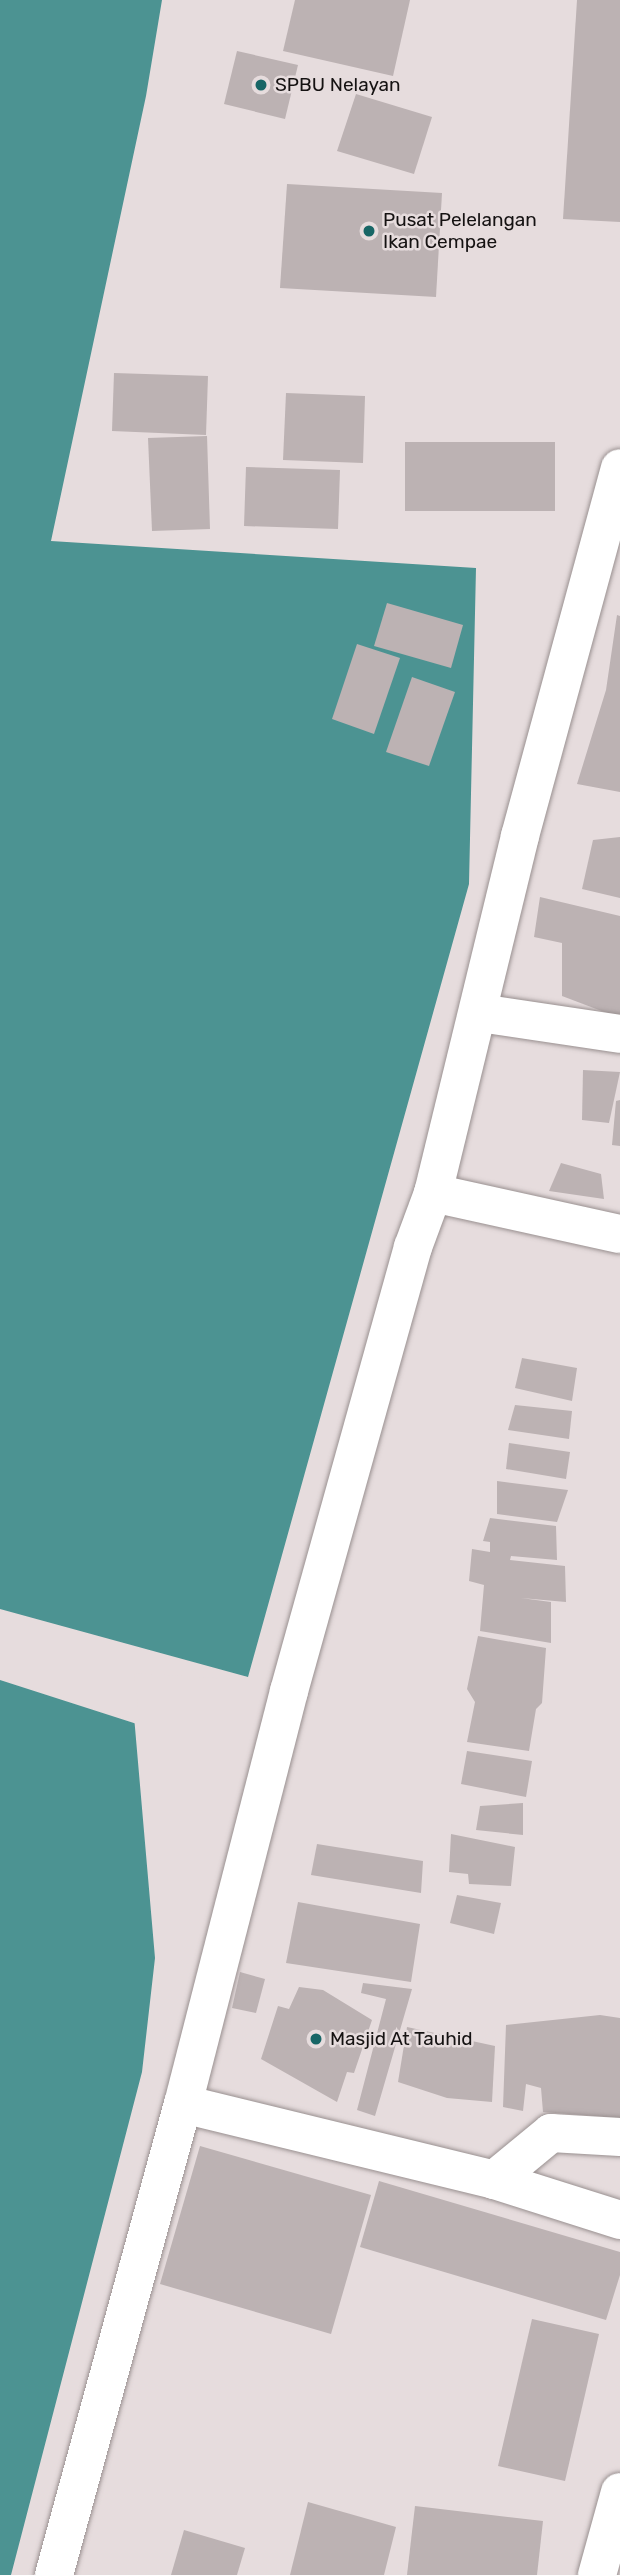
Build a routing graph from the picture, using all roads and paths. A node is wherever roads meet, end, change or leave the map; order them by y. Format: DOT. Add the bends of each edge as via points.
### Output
graph roads {
  1 [pos="620,468"];
  2 [pos="480,1013"];
  3 [pos="620,1034"];
  4 [pos="433,1193"];
  5 [pos="620,1234"];
  6 [pos="183,2104"];
  7 [pos="620,2137"];
  8 [pos="494,2180"];
  9 [pos="620,2220"];
  10 [pos="618,2509"];
  11 [pos="54,2575"];
  12 [pos="597,2575"];
  1 -- 2 [label="street" via="520,836"];
  2 -- 3 [label="street"];
  2 -- 4 [label="street"];
  4 -- 5 [label="street"];
  4 -- 6 [label="street" via="413,1247 289,1690"];
  6 -- 8 [label="street"];
  6 -- 11 [label="street"];
  7 -- 8 [label="street" via="551,2133"];
  8 -- 9 [label="street"];
  10 -- 12 [label="street"];
}
